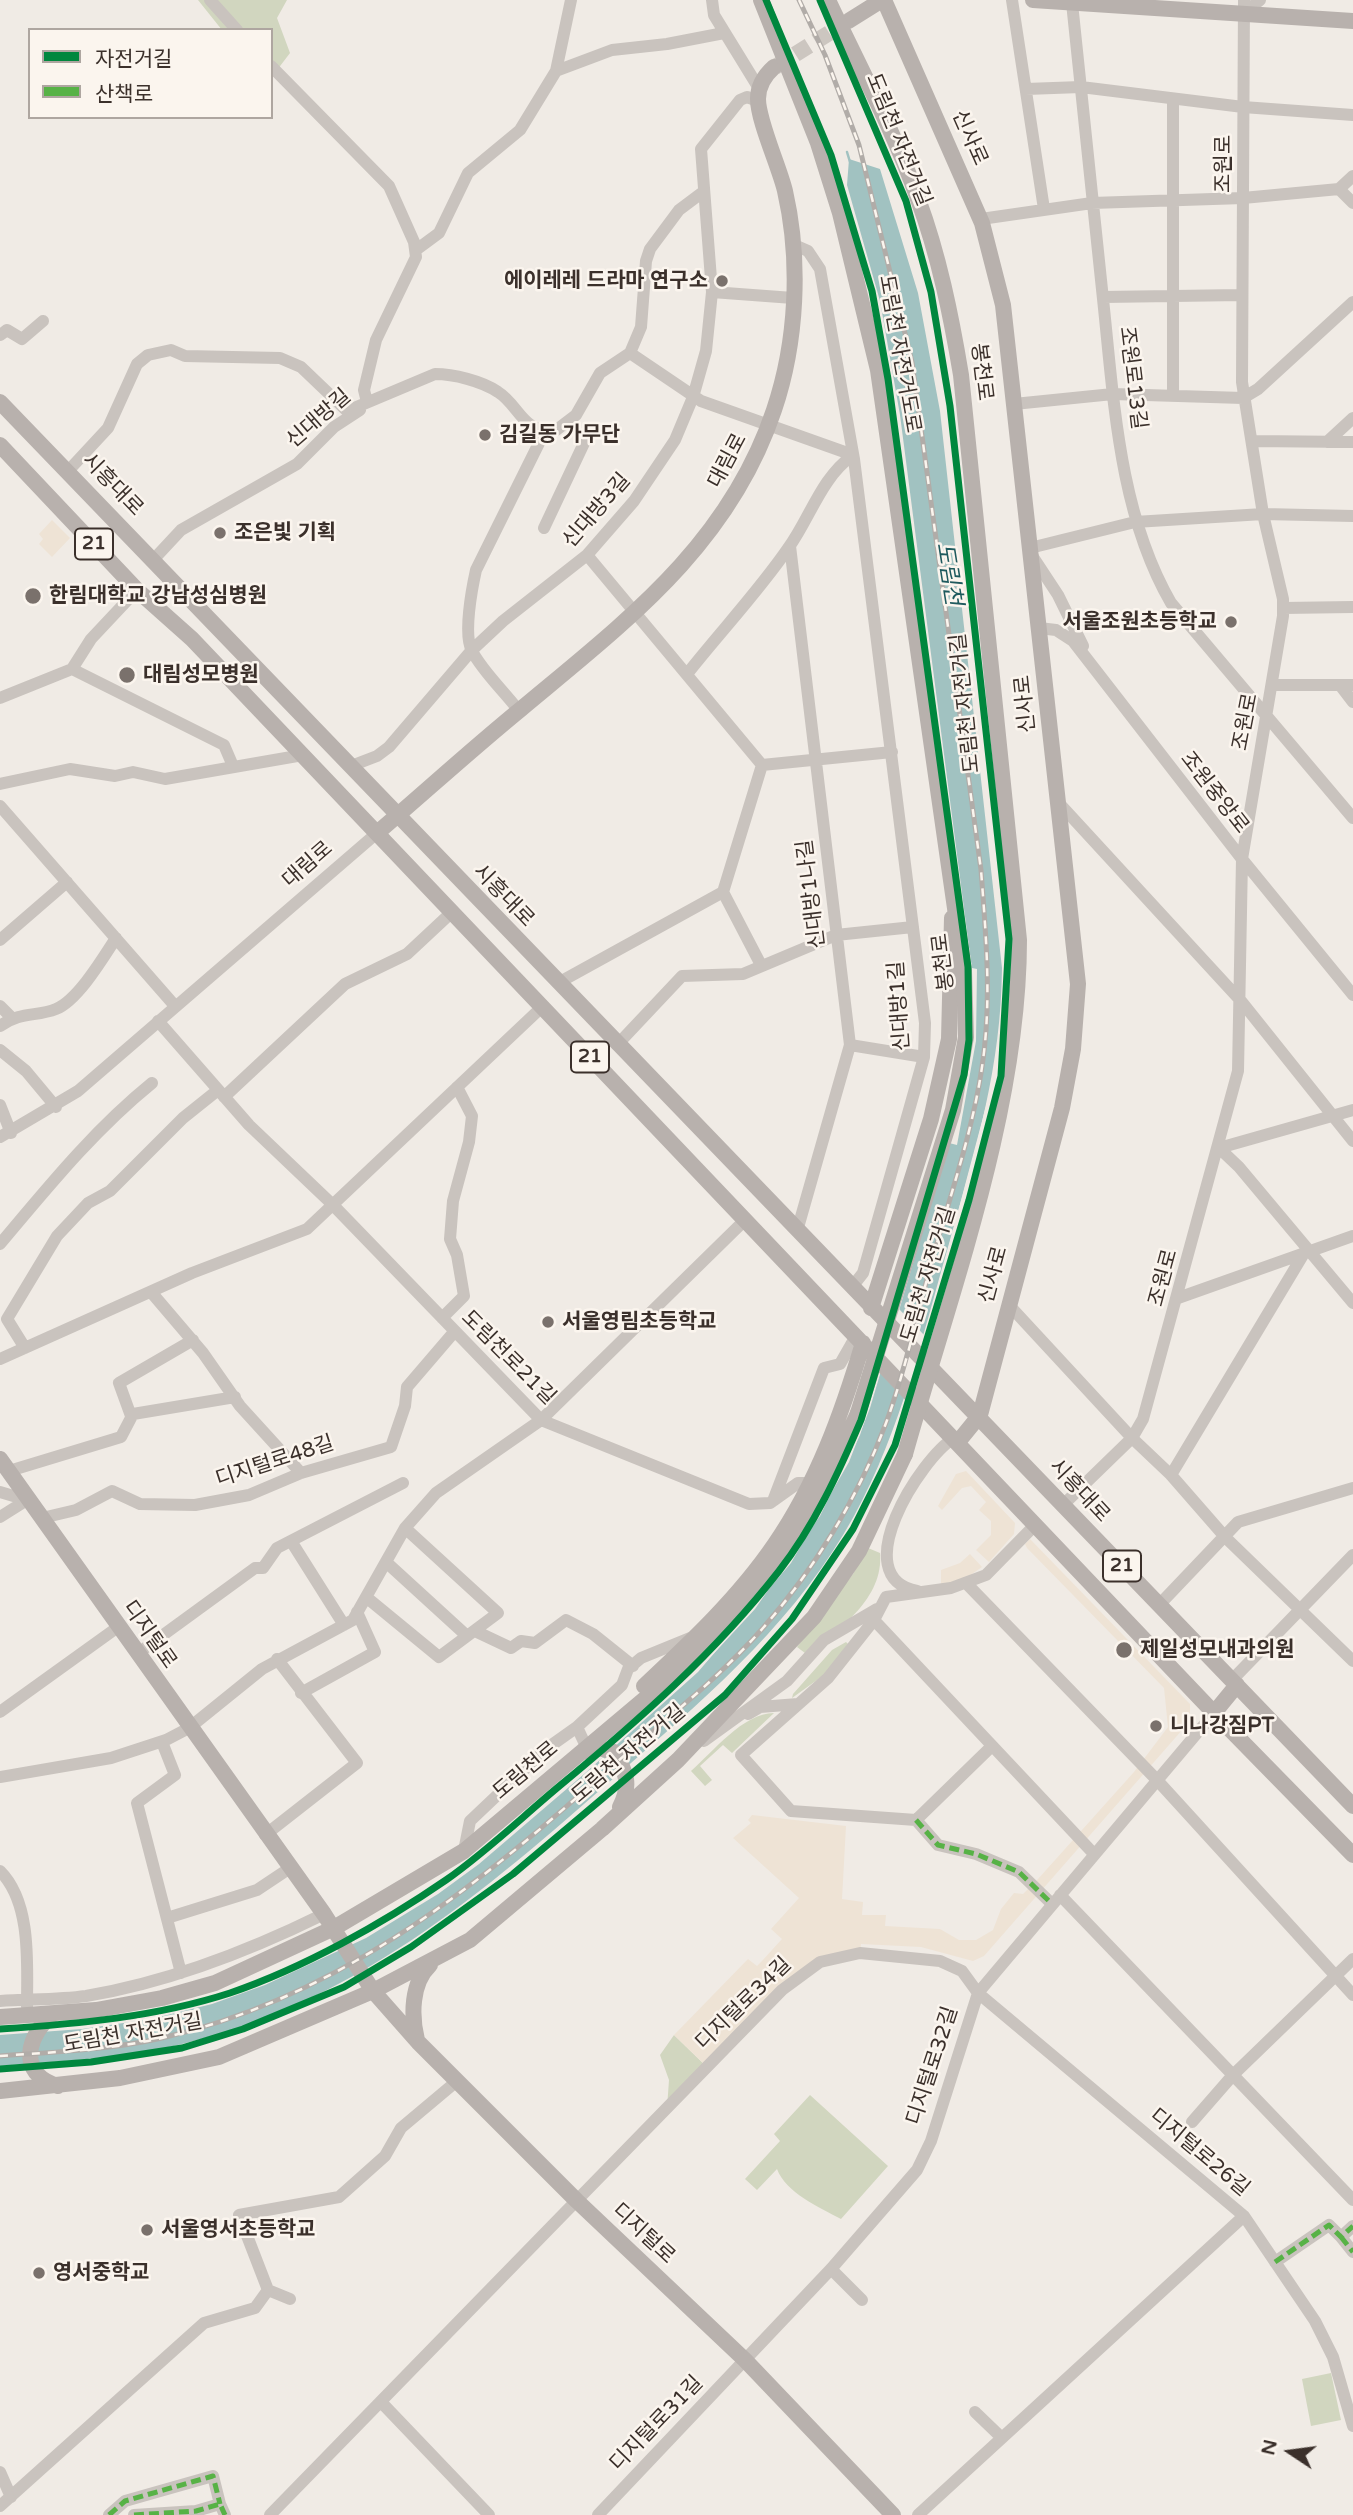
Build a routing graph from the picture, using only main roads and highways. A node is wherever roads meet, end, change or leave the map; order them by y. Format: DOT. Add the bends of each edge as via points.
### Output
graph roads {
  1 [pos="761,0"];
  2 [pos="828,0"];
  3 [pos="883,0"];
  4 [pos="1033,0"];
  5 [pos="1188,0"];
  6 [pos="1080,2"];
  7 [pos="1160,4"];
  8 [pos="1250,5"];
  9 [pos="1353,10"];
  10 [pos="850,20"];
  11 [pos="1353,21"];
  12 [pos="774,67"];
  13 [pos="0,401"];
  14 [pos="0,445"];
  15 [pos="398,815"];
  16 [pos="377,833"];
  17 [pos="953,895"];
  18 [pos="877,1313"];
  19 [pos="866,1342"];
  20 [pos="980,1415"];
  21 [pos="956,1440"];
  22 [pos="4,1465"];
  23 [pos="1235,1682"];
  24 [pos="1214,1713"];
  25 [pos="580,1741"];
  26 [pos="1353,1806"];
  27 [pos="616,1816"];
  28 [pos="1353,1855"];
  29 [pos="337,1933"];
  30 [pos="433,1962"];
  31 [pos="370,1986"];
  32 [pos="52,2015"];
  33 [pos="0,2017"];
  34 [pos="418,2042"];
  35 [pos="54,2085"];
  36 [pos="0,2091"];
  37 [pos="893,2515"];
  1 -- 17 [label="main road, 봉천로, bridge" via="840,213 878,370"];
  2 -- 27 [label="main road, 봉천로, bridge" via="900,150 947,298 961,375 1019,940 1019,996 1009,1075 905,1454 859,1552 814,1617 678,1760"];
  3 -- 10 [label="main road"];
  3 -- 20 [label="main road, 신사로" via="981,219 1003,305 1078,984 1062,1108"];
  4 -- 6 [label="main road"];
  5 -- 8 [label="main road"];
  6 -- 7 [label="main road"];
  7 -- 8 [label="main road"];
  8 -- 9 [label="main road"];
  8 -- 11 [label="main road"];
  12 -- 15 [label="main road, 대림로" via="766,74 759,95 785,193 793,298 785,365 769,423 744,478 713,527 636,614"];
  13 -- 15 [label="main road, 시흥대로"];
  14 -- 16 [label="main road, 21"];
  15 -- 16 [label="main road, 대림로"];
  15 -- 18 [label="main road, 시흥대로"];
  16 -- 19 [label="main road, 21"];
  17 -- 18 [label="main road, bridge" via="948,1039 931,1119 890,1250"];
  17 -- 19 [label="main road, 봉천로, bridge" via="967,1007 961,1074 949,1123"];
  18 -- 20 [label="main road, 시흥대로 / 21, bridge"];
  19 -- 21 [label="main road, 21, bridge"];
  19 -- 25 [label="main road" via="842,1412 810,1483 775,1544 698,1634"];
  19 -- 25 [label="main road, 도림천로, bridge" via="861,1405 816,1504 740,1608 698,1654"];
  20 -- 21 [label="main road"];
  20 -- 23 [label="main road, 시흥대로 / 21"];
  21 -- 24 [label="main road, 21"];
  22 -- 29 [label="main road, 디지털로"];
  23 -- 24 [label="main road, 디지털로32길"];
  23 -- 26 [label="main road, 시흥대로 / 21"];
  24 -- 28 [label="main road, 21"];
  25 -- 27 [label="main road" via="614,1752 626,1771 628,1793"];
  25 -- 29 [label="main road, 도림천로" via="464,1851"];
  27 -- 30 [label="main road" via="470,1940"];
  29 -- 31 [label="main road, 디지털로"];
  29 -- 32 [label="main road, 도림천로" via="215,1983 149,2000"];
  30 -- 31 [label="main road"];
  30 -- 34 [label="main road" via="416,1989"];
  31 -- 34 [label="main road, 디지털로"];
  31 -- 35 [label="main road" via="219,2057 177,2068"];
  32 -- 33 [label="main road, 도림천로" via="27,2007"];
  32 -- 35 [label="main road" via="33,2036 30,2051 33,2067"];
  34 -- 37 [label="main road, 디지털로" via="745,2360"];
  35 -- 36 [label="main road"];
}
